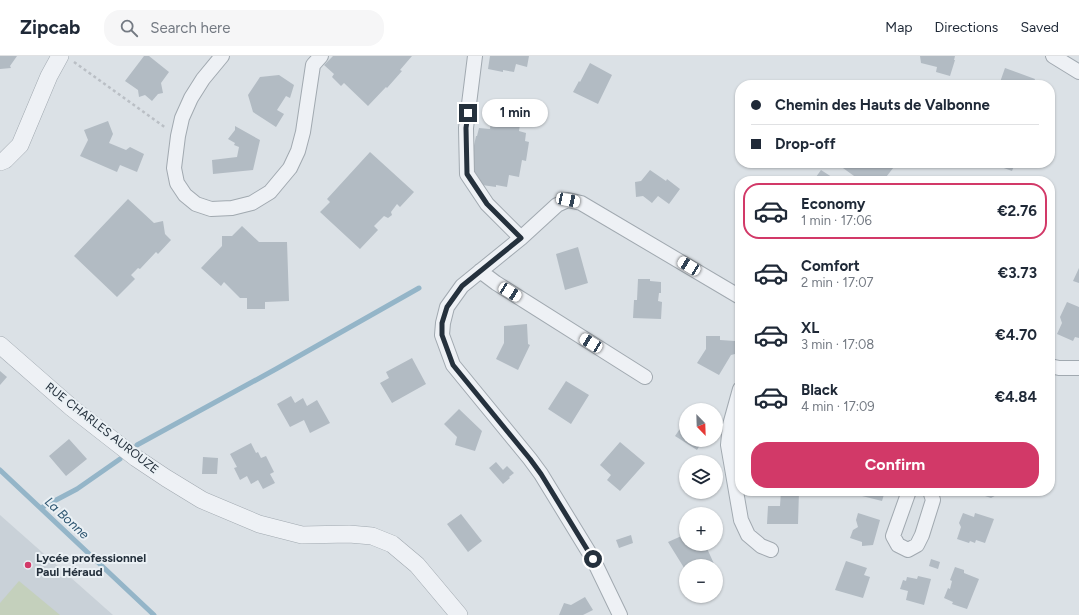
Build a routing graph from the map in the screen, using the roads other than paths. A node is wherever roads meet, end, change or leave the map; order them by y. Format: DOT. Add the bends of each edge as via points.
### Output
graph roads {
  1 [pos="222,56"];
  2 [pos="321,56"];
  3 [pos="475,56"];
  4 [pos="1054,56"];
  5 [pos="67,59"];
  6 [pos="1079,72"];
  7 [pos="0,162"];
  8 [pos="521,238"];
  9 [pos="480,271"];
  10 [pos="735,294"];
  11 [pos="0,345"];
  12 [pos="1055,367"];
  13 [pos="1079,368"];
  14 [pos="645,377"];
  15 [pos="735,407"];
  16 [pos="735,485"];
  17 [pos="737,496"];
  18 [pos="907,496"];
  19 [pos="932,496"];
  20 [pos="771,550"];
  21 [pos="459,615"];
  22 [pos="620,615"];
  1 -- 2 [label="street" via="191,98 182,118 174,168 177,183 185,195 196,204 211,209 232,208 252,203 270,192 290,168 304,132 313,65"];
  3 -- 8 [label="street" via="466,128 467,174 487,204"];
  4 -- 6 [label="street"];
  5 -- 7 [label="street" via="49,76 20,145"];
  8 -- 9 [label="street"];
  8 -- 10 [label="street" via="557,205 568,200 581,203"];
  9 -- 14 [label="street" via="496,284"];
  9 -- 22 [label="street" via="462,286 447,307 442,323 446,349 453,365 541,474 593,559"];
  11 -- 21 [label="street, RUE CHARLES AUROUZE" via="72,408 130,453 202,500 259,524 302,535 357,534 372,536 392,544 417,565"];
  12 -- 13 [label="street"];
  15 -- 16 [label="street" via="728,445"];
  17 -- 20 [label="street" via="741,520 748,535 761,546"];
  18 -- 19 [label="street" via="893,536 898,545 908,550 917,545 922,535 933,500"];
}
